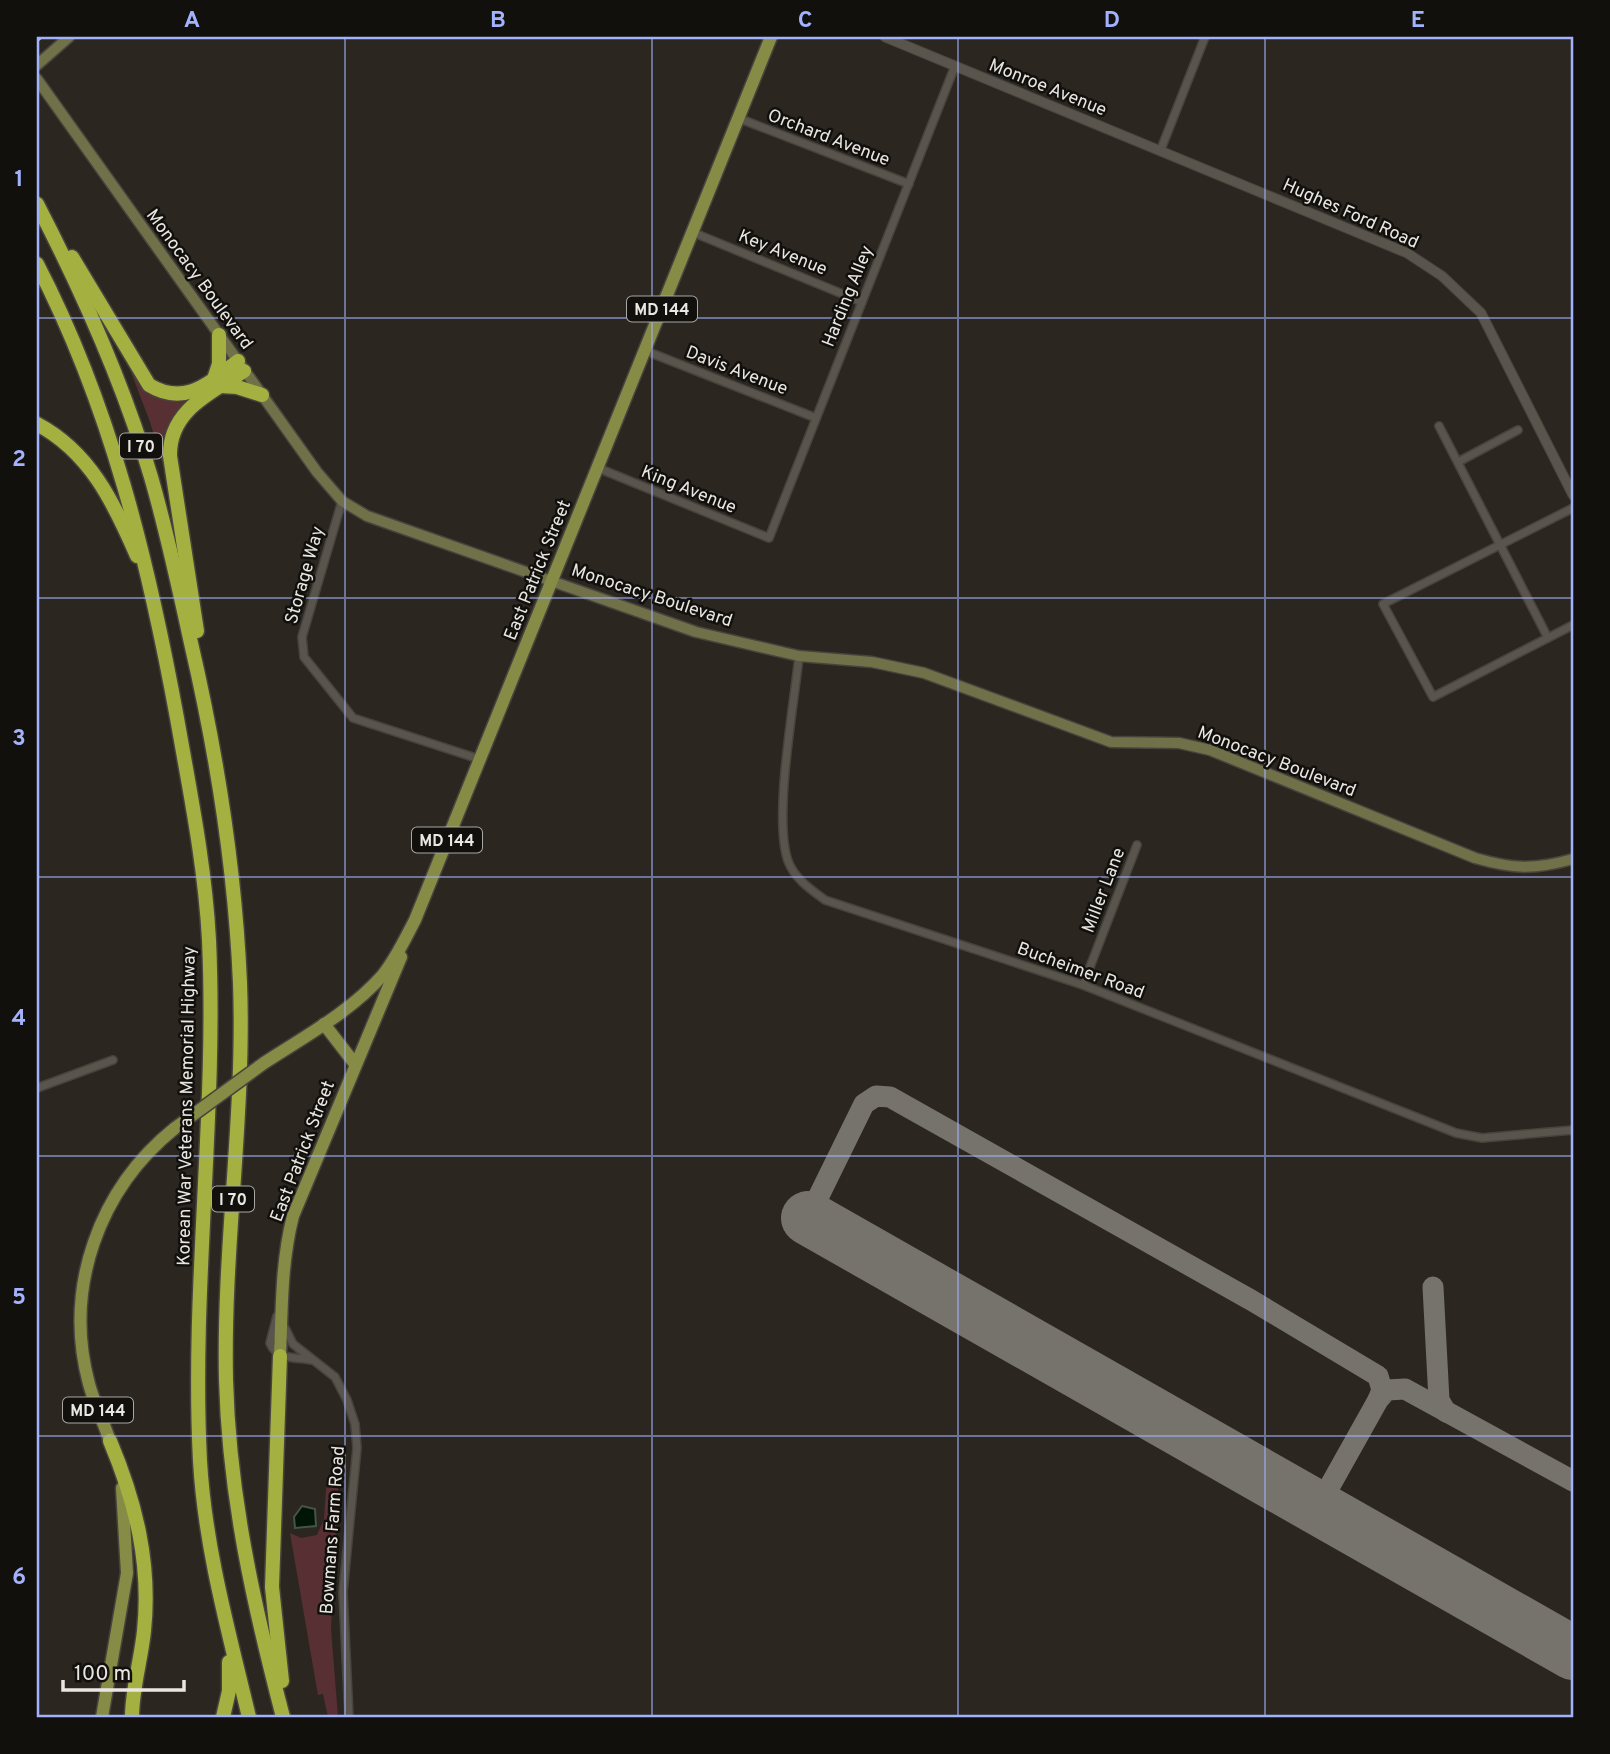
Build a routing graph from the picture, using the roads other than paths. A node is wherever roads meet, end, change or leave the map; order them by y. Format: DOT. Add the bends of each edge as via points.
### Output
graph roads {
  1 [pos="69,37"];
  2 [pos="771,37"];
  3 [pos="885,37"];
  4 [pos="1205,37"];
  5 [pos="37,65"];
  6 [pos="955,66"];
  7 [pos="37,79"];
  8 [pos="738,118"];
  9 [pos="1161,149"];
  10 [pos="909,184"];
  11 [pos="39,208"];
  12 [pos="692,232"];
  13 [pos="37,264"];
  14 [pos="862,302"];
  15 [pos="219,335"];
  16 [pos="646,351"];
  17 [pos="241,366"];
  18 [pos="217,383"];
  19 [pos="262,395"];
  20 [pos="816,418"];
  21 [pos="37,424"];
  22 [pos="1440,426"];
  23 [pos="1518,430"];
  24 [pos="1458,462"];
  25 [pos="598,468"];
  26 [pos="1573,495"];
  27 [pos="342,501"];
  28 [pos="1573,508"];
  29 [pos="769,538"];
  30 [pos="1500,545"];
  31 [pos="551,580"];
  32 [pos="152,594"];
  33 [pos="1573,625"];
  34 [pos="1548,638"];
  35 [pos="799,656"];
  36 [pos="202,692"];
  37 [pos="479,759"];
  38 [pos="1137,845"];
  39 [pos="1573,859"];
  40 [pos="415,920"];
  41 [pos="1083,985"];
  42 [pos="324,1024"];
  43 [pos="113,1060"];
  44 [pos="355,1064"];
  45 [pos="37,1088"];
  46 [pos="1573,1130"];
  47 [pos="281,1294"];
  48 [pos="282,1314"];
  49 [pos="280,1356"];
  50 [pos="313,1361"];
  51 [pos="110,1441"];
  52 [pos="220,1598"];
  53 [pos="102,1717"];
  54 [pos="132,1717"];
  55 [pos="223,1717"];
  56 [pos="249,1717"];
  57 [pos="285,1717"];
  58 [pos="349,1717"];
  1 -- 5 [label="main road"];
  2 -- 8 [label="main road, East Patrick Street / MD 144"];
  3 -- 6 [label="street, Monroe Avenue"];
  4 -- 9 [label="street"];
  6 -- 9 [label="street, Monroe Avenue"];
  6 -- 10 [label="street, Harding Alley"];
  7 -- 15 [label="main road, Monocacy Boulevard"];
  8 -- 10 [label="street, Orchard Avenue"];
  8 -- 12 [label="main road, East Patrick Street / MD 144"];
  9 -- 26 [label="street, Hughes Ford Road" via="1406,253 1442,276 1481,313"];
  10 -- 14 [label="street, Harding Alley"];
  11 -- 18 [label="highway" via="149,385 179,395"];
  11 -- 36 [label="highway, I 70" via="92,318 136,430 165,528"];
  12 -- 14 [label="street, Key Avenue"];
  12 -- 16 [label="main road, East Patrick Street / MD 144"];
  13 -- 32 [label="highway, Korean War Veterans Memorial Highway / I 70" via="69,331 106,428"];
  14 -- 20 [label="street, Harding Alley"];
  15 -- 17 [label="main road, Monocacy Boulevard"];
  15 -- 18 [label="highway"];
  16 -- 20 [label="street, Davis Avenue"];
  16 -- 25 [label="main road, East Patrick Street / MD 144"];
  17 -- 18 [label="highway"];
  17 -- 19 [label="main road, Monocacy Boulevard"];
  18 -- 19 [label="highway"];
  18 -- 36 [label="highway" via="179,418 170,446"];
  19 -- 27 [label="main road, Monocacy Boulevard"];
  20 -- 29 [label="street, Harding Alley"];
  21 -- 32 [label="highway" via="70,446 108,493"];
  22 -- 24 [label="street"];
  23 -- 24 [label="street"];
  24 -- 30 [label="street"];
  25 -- 29 [label="street, King Avenue"];
  25 -- 31 [label="main road, East Patrick Street / MD 144"];
  27 -- 31 [label="main road, Monocacy Boulevard" via="381,522"];
  27 -- 37 [label="street, Storage Way" via="302,637 304,657 353,718"];
  28 -- 30 [label="street"];
  30 -- 34 [label="street"];
  30 -- 34 [label="street" via="1383,604 1433,697"];
  31 -- 35 [label="main road, Monocacy Boulevard" via="696,632"];
  31 -- 37 [label="main road, East Patrick Street / MD 144"];
  32 -- 52 [label="highway, Korean War Veterans Memorial Highway / I 70" via="194,813 209,937 210,1042 197,1384 201,1467"];
  33 -- 34 [label="street"];
  35 -- 39 [label="main road, Monocacy Boulevard" via="872,662 925,673 1111,742 1179,743 1210,750 1511,869"];
  35 -- 41 [label="street, Bucheimer Road" via="782,821 788,861 802,884 825,900"];
  36 -- 57 [label="highway, I 70" via="230,855 240,987 240,1086 226,1322 229,1439 247,1572"];
  37 -- 40 [label="main road, East Patrick Street / MD 144"];
  38 -- 41 [label="street, Miller Lane"];
  40 -- 42 [label="main road, East Patrick Street / MD 144" via="383,974"];
  40 -- 44 [label="main road, East Patrick Street"];
  41 -- 46 [label="street, Bucheimer Road" via="1456,1133 1482,1138"];
  42 -- 44 [label="main road"];
  42 -- 51 [label="main road, East Patrick Street / MD 144, bridge" via="157,1142 120,1188 103,1218 87,1262 80,1311 84,1360"];
  43 -- 45 [label="street"];
  44 -- 47 [label="main road, East Patrick Street" via="293,1216"];
  47 -- 48 [label="main road, East Patrick Street"];
  47 -- 49 [label="street, East Patrick Street" via="270,1343"];
  48 -- 49 [label="main road, East Patrick Street"];
  48 -- 50 [label="street, Bowmans Farm Road" via="289,1340"];
  49 -- 50 [label="street"];
  49 -- 57 [label="highway" via="272,1587"];
  50 -- 58 [label="street, Bowmans Farm Road" via="326,1368 342,1388 356,1435 343,1592"];
  51 -- 53 [label="main road, MD 144" via="123,1493 127,1573"];
  51 -- 54 [label="highway" via="128,1485 144,1558 146,1606"];
  52 -- 55 [label="highway" via="230,1671"];
  52 -- 56 [label="highway, Korean War Veterans Memorial Highway / I 70"];
}
